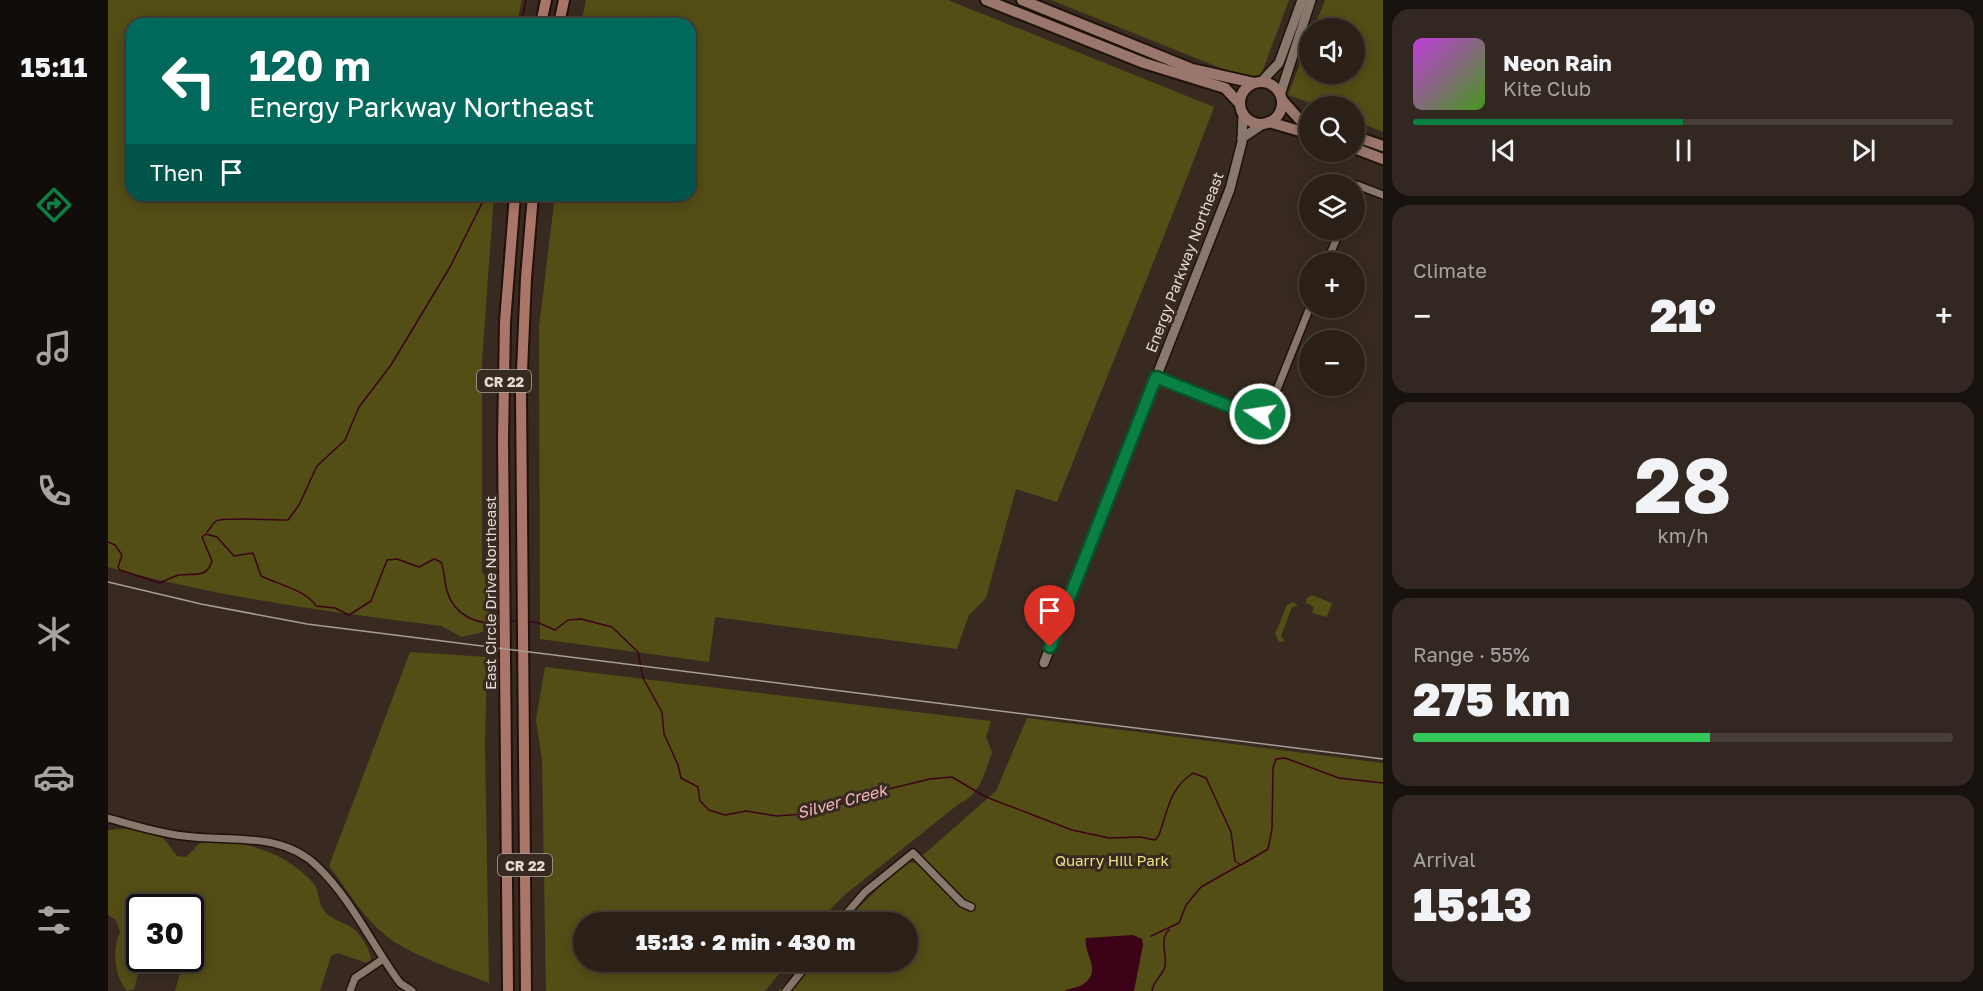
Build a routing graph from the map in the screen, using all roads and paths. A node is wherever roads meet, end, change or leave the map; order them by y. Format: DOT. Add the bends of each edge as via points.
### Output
graph roads {
  1 [pos="546,0"];
  2 [pos="564,0"];
  3 [pos="986,0"];
  4 [pos="1022,0"];
  5 [pos="1302,0"];
  6 [pos="1311,0"];
  7 [pos="542,18"];
  8 [pos="560,18"];
  9 [pos="1257,83"];
  10 [pos="1281,97"];
  11 [pos="1242,109"];
  12 [pos="1299,119"];
  13 [pos="1266,123"];
  14 [pos="1299,131"];
  15 [pos="1242,138"];
  16 [pos="1365,140"];
  17 [pos="1383,146"];
  18 [pos="1365,152"];
  19 [pos="1383,159"];
  20 [pos="1365,188"];
  21 [pos="1383,195"];
  22 [pos="515,201"];
  23 [pos="533,201"];
  24 [pos="1306,318"];
  25 [pos="1156,377"];
  26 [pos="1044,663"];
  27 [pos="108,818"];
  28 [pos="971,907"];
  29 [pos="847,912"];
  30 [pos="383,959"];
  31 [pos="801,972"];
  32 [pos="350,991"];
  33 [pos="412,991"];
  34 [pos="508,991"];
  35 [pos="526,991"];
  36 [pos="786,991"];
  1 -- 7 [label="main road"];
  2 -- 8 [label="main road"];
  3 -- 11 [label="main road" via="1144,63 1225,88"];
  4 -- 9 [label="main road" via="1192,69"];
  5 -- 9 [label="street" via="1279,63"];
  6 -- 10 [label="street"];
  9 -- 10 [label="main road" via="1272,86"];
  9 -- 11 [label="main road" via="1244,92"];
  10 -- 12 [label="main road"];
  10 -- 13 [label="main road" via="1279,113"];
  11 -- 13 [label="main road" via="1255,123"];
  11 -- 15 [label="street, Energy Parkway Northeast"];
  13 -- 14 [label="main road"];
  13 -- 15 [label="street"];
  15 -- 25 [label="street, Energy Parkway Northeast" via="1230,189"];
  16 -- 17 [label="main road"];
  18 -- 19 [label="main road"];
  20 -- 21 [label="street"];
  22 -- 34 [label="main road, East Circle Drive Northeast / CR 22" via="504,356"];
  23 -- 35 [label="main road, CR 22" via="522,358"];
  24 -- 25 [label="street" via="1272,402 1260,414 1246,413"];
  25 -- 26 [label="street, Energy Parkway Northeast"];
  27 -- 30 [label="street" via="182,836 291,847 317,866 346,901"];
  28 -- 29 [label="street" via="962,903 913,853"];
  30 -- 32 [label="street" via="355,978"];
  30 -- 33 [label="street" via="400,983"];
  31 -- 36 [label="street"];
}
